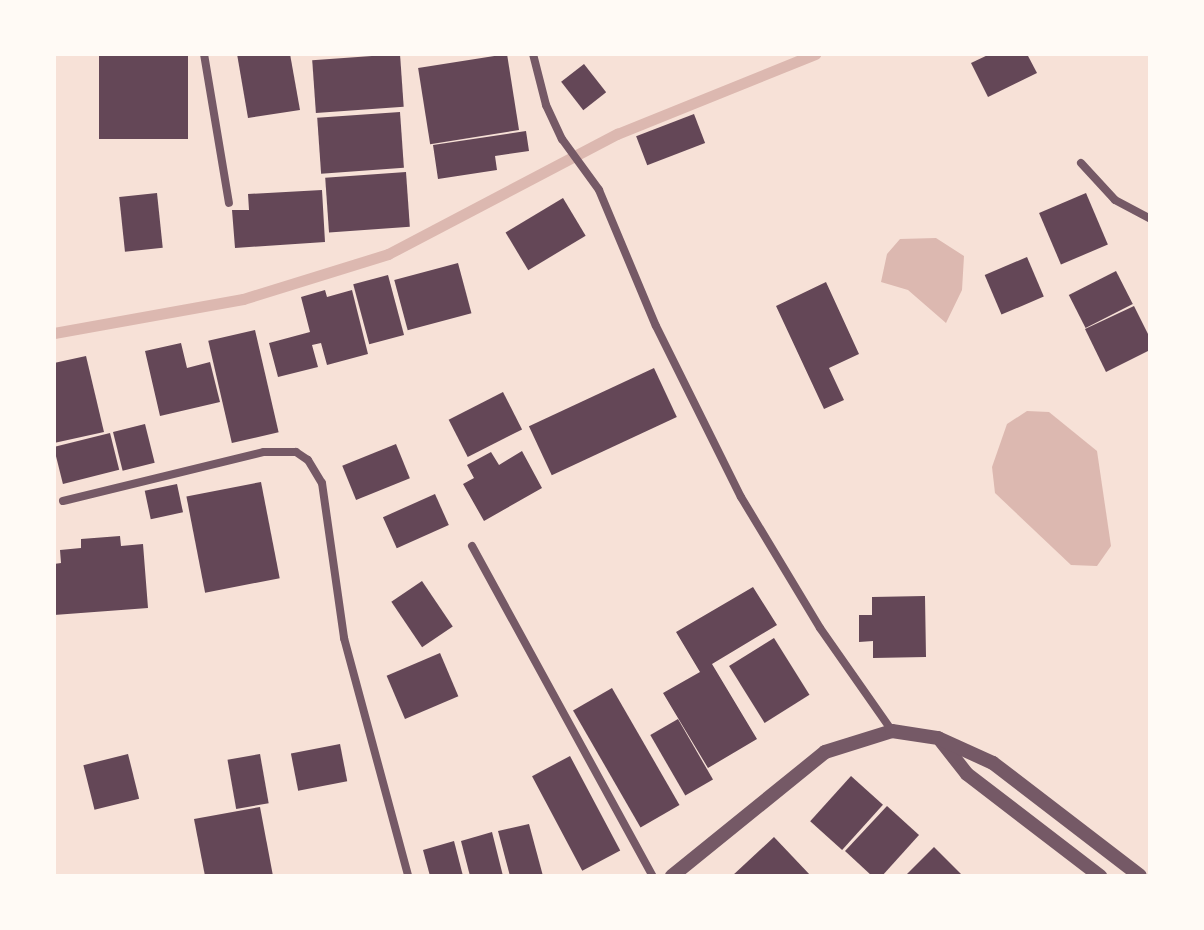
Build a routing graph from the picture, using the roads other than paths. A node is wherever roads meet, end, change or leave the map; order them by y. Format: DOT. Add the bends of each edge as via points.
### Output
graph roads {
  1 [pos="204,54"];
  2 [pos="533,54"];
  3 [pos="1081,163"];
  4 [pos="229,203"];
  5 [pos="1150,219"];
  6 [pos="63,501"];
  7 [pos="472,546"];
  8 [pos="892,731"];
  9 [pos="938,738"];
  10 [pos="408,876"];
  11 [pos="653,876"];
  12 [pos="672,876"];
  13 [pos="1100,876"];
  14 [pos="1140,876"];
  1 -- 4 [label="street"];
  2 -- 8 [label="street" via="546,105 562,139 599,190 656,326 741,497 820,628"];
  3 -- 5 [label="street" via="1115,200"];
  6 -- 10 [label="street" via="264,452 296,452 308,460 322,483 344,638"];
  7 -- 11 [label="street"];
  8 -- 9 [label="street"];
  8 -- 12 [label="street" via="825,752"];
  9 -- 13 [label="street" via="967,774"];
  9 -- 14 [label="street" via="993,763"];
}
